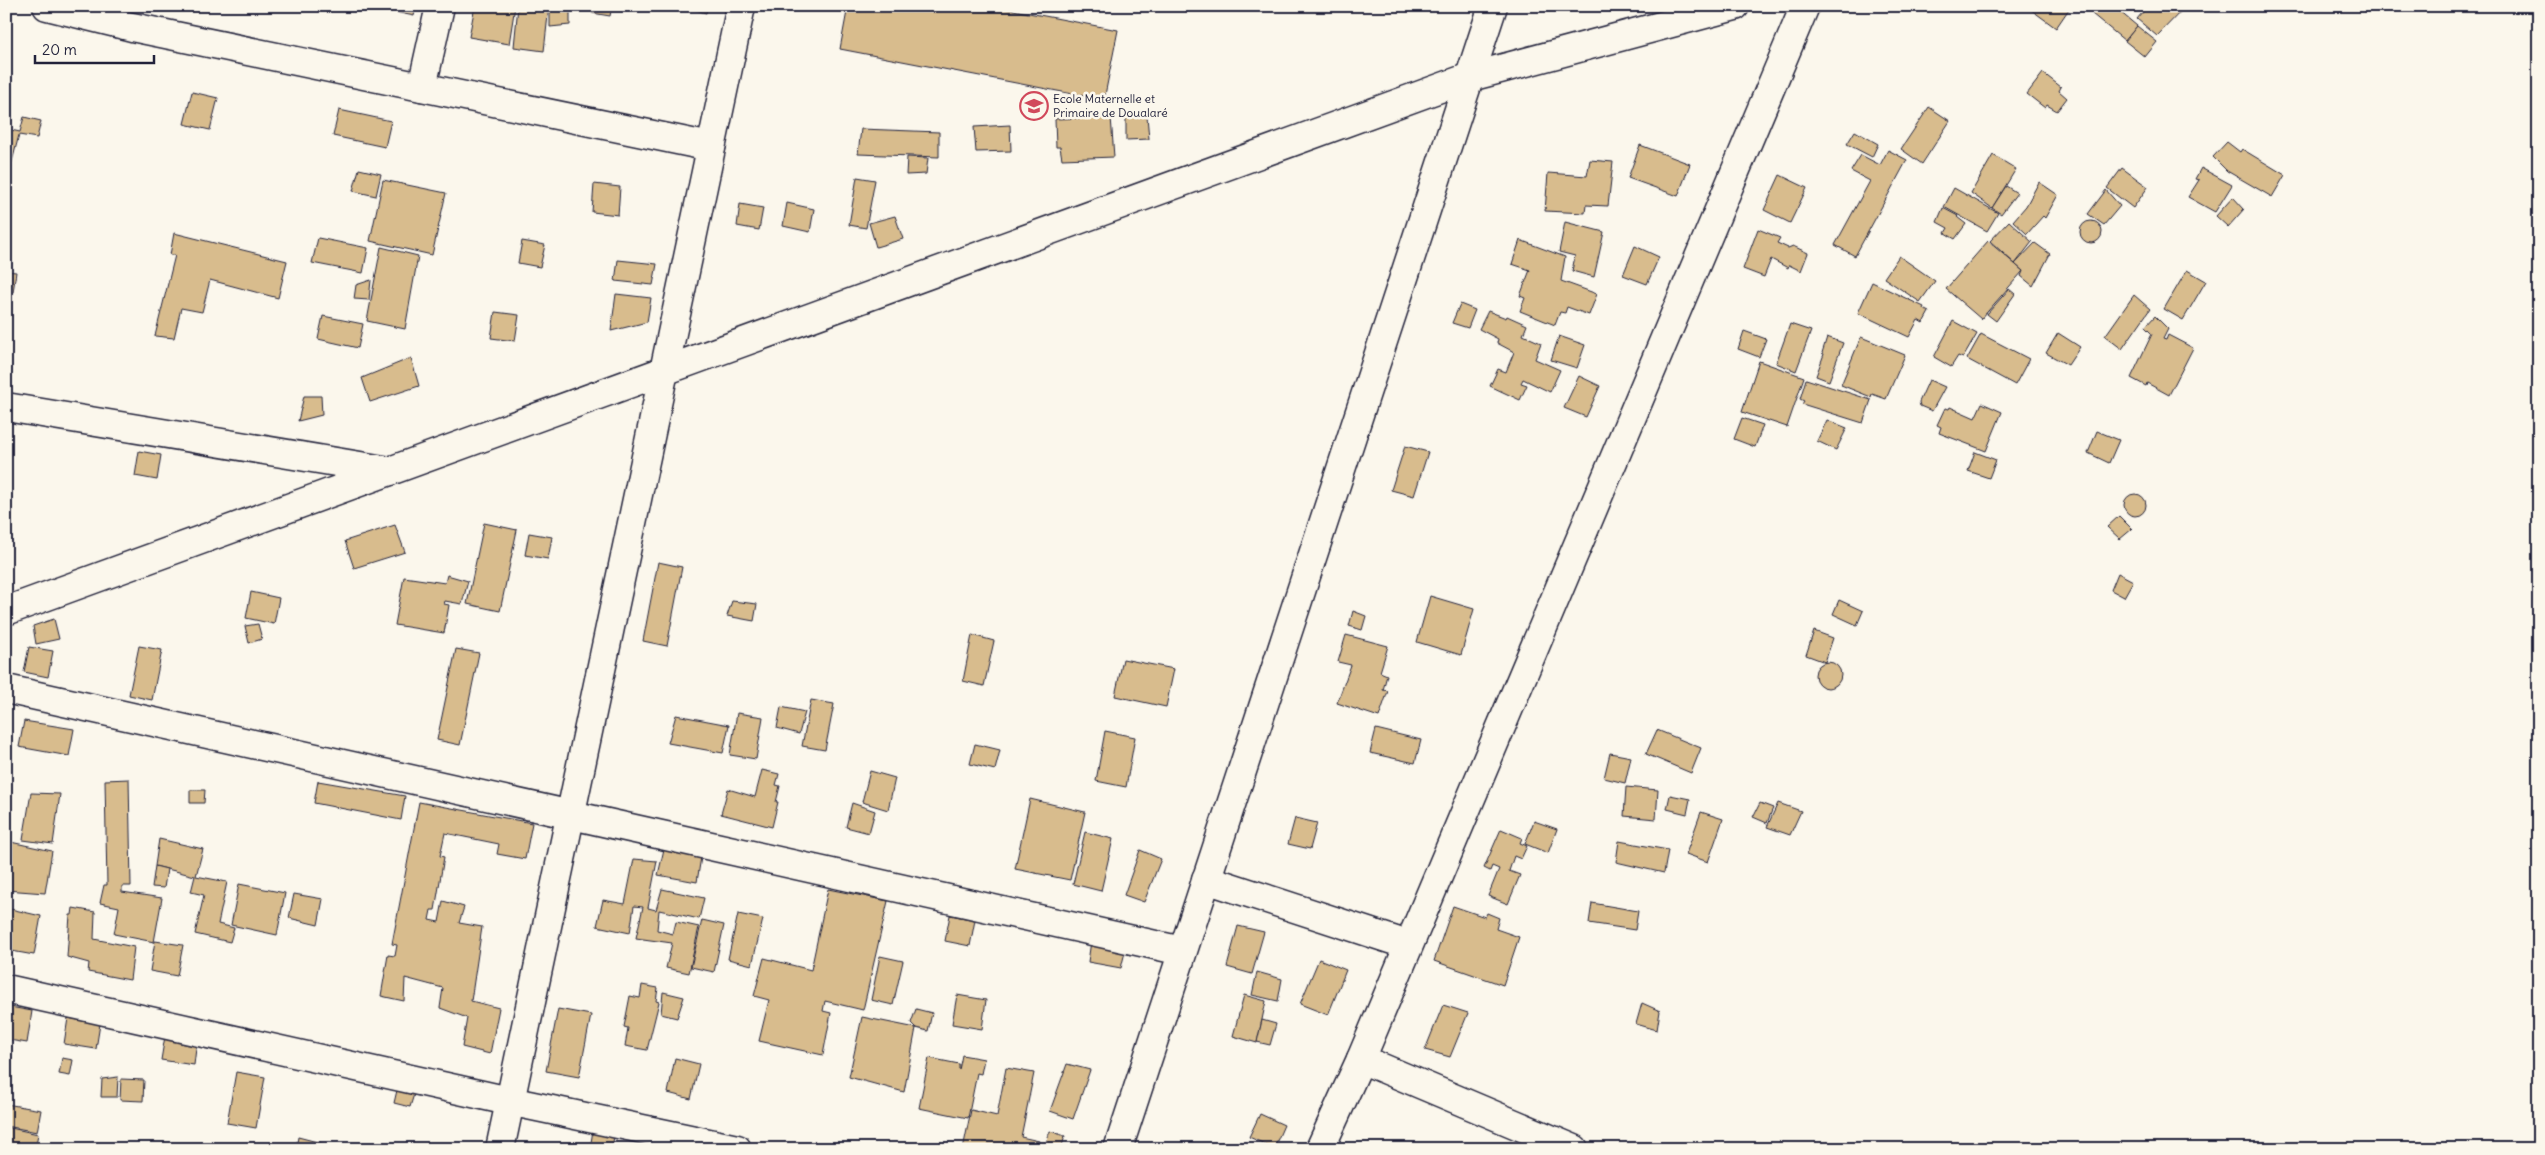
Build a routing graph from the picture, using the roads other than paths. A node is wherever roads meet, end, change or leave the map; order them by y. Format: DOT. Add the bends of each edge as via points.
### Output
graph roads {
  1 [pos="47,6"];
  2 [pos="440,6"];
  3 [pos="741,6"];
  4 [pos="1493,6"];
  5 [pos="1735,6"];
  6 [pos="1805,6"];
  7 [pos="134,17"];
  8 [pos="1470,77"];
  9 [pos="422,87"];
  10 [pos="711,147"];
  11 [pos="663,372"];
  12 [pos="6,407"];
  13 [pos="390,471"];
  14 [pos="6,611"];
  15 [pos="6,690"];
  16 [pos="572,816"];
  17 [pos="1206,879"];
  18 [pos="1408,945"];
  19 [pos="1182,951"];
  20 [pos="6,989"];
  21 [pos="1361,1059"];
  22 [pos="510,1101"];
  23 [pos="500,1149"];
  24 [pos="737,1149"];
  25 [pos="1118,1149"];
  26 [pos="1320,1149"];
  27 [pos="1574,1149"];
  1 -- 7 [label="street"];
  2 -- 9 [label="street"];
  3 -- 10 [label="street"];
  4 -- 8 [label="street"];
  5 -- 8 [label="street"];
  6 -- 18 [label="street"];
  7 -- 9 [label="street"];
  8 -- 11 [label="street"];
  8 -- 17 [label="street"];
  9 -- 10 [label="street"];
  10 -- 11 [label="street"];
  11 -- 13 [label="street"];
  11 -- 16 [label="street"];
  12 -- 13 [label="street"];
  13 -- 14 [label="street"];
  15 -- 16 [label="street"];
  16 -- 19 [label="street"];
  16 -- 22 [label="street"];
  17 -- 18 [label="street"];
  17 -- 19 [label="street"];
  18 -- 21 [label="street"];
  19 -- 25 [label="street"];
  20 -- 22 [label="street"];
  21 -- 26 [label="street"];
  21 -- 27 [label="street"];
  22 -- 23 [label="street"];
  22 -- 24 [label="street"];
}
